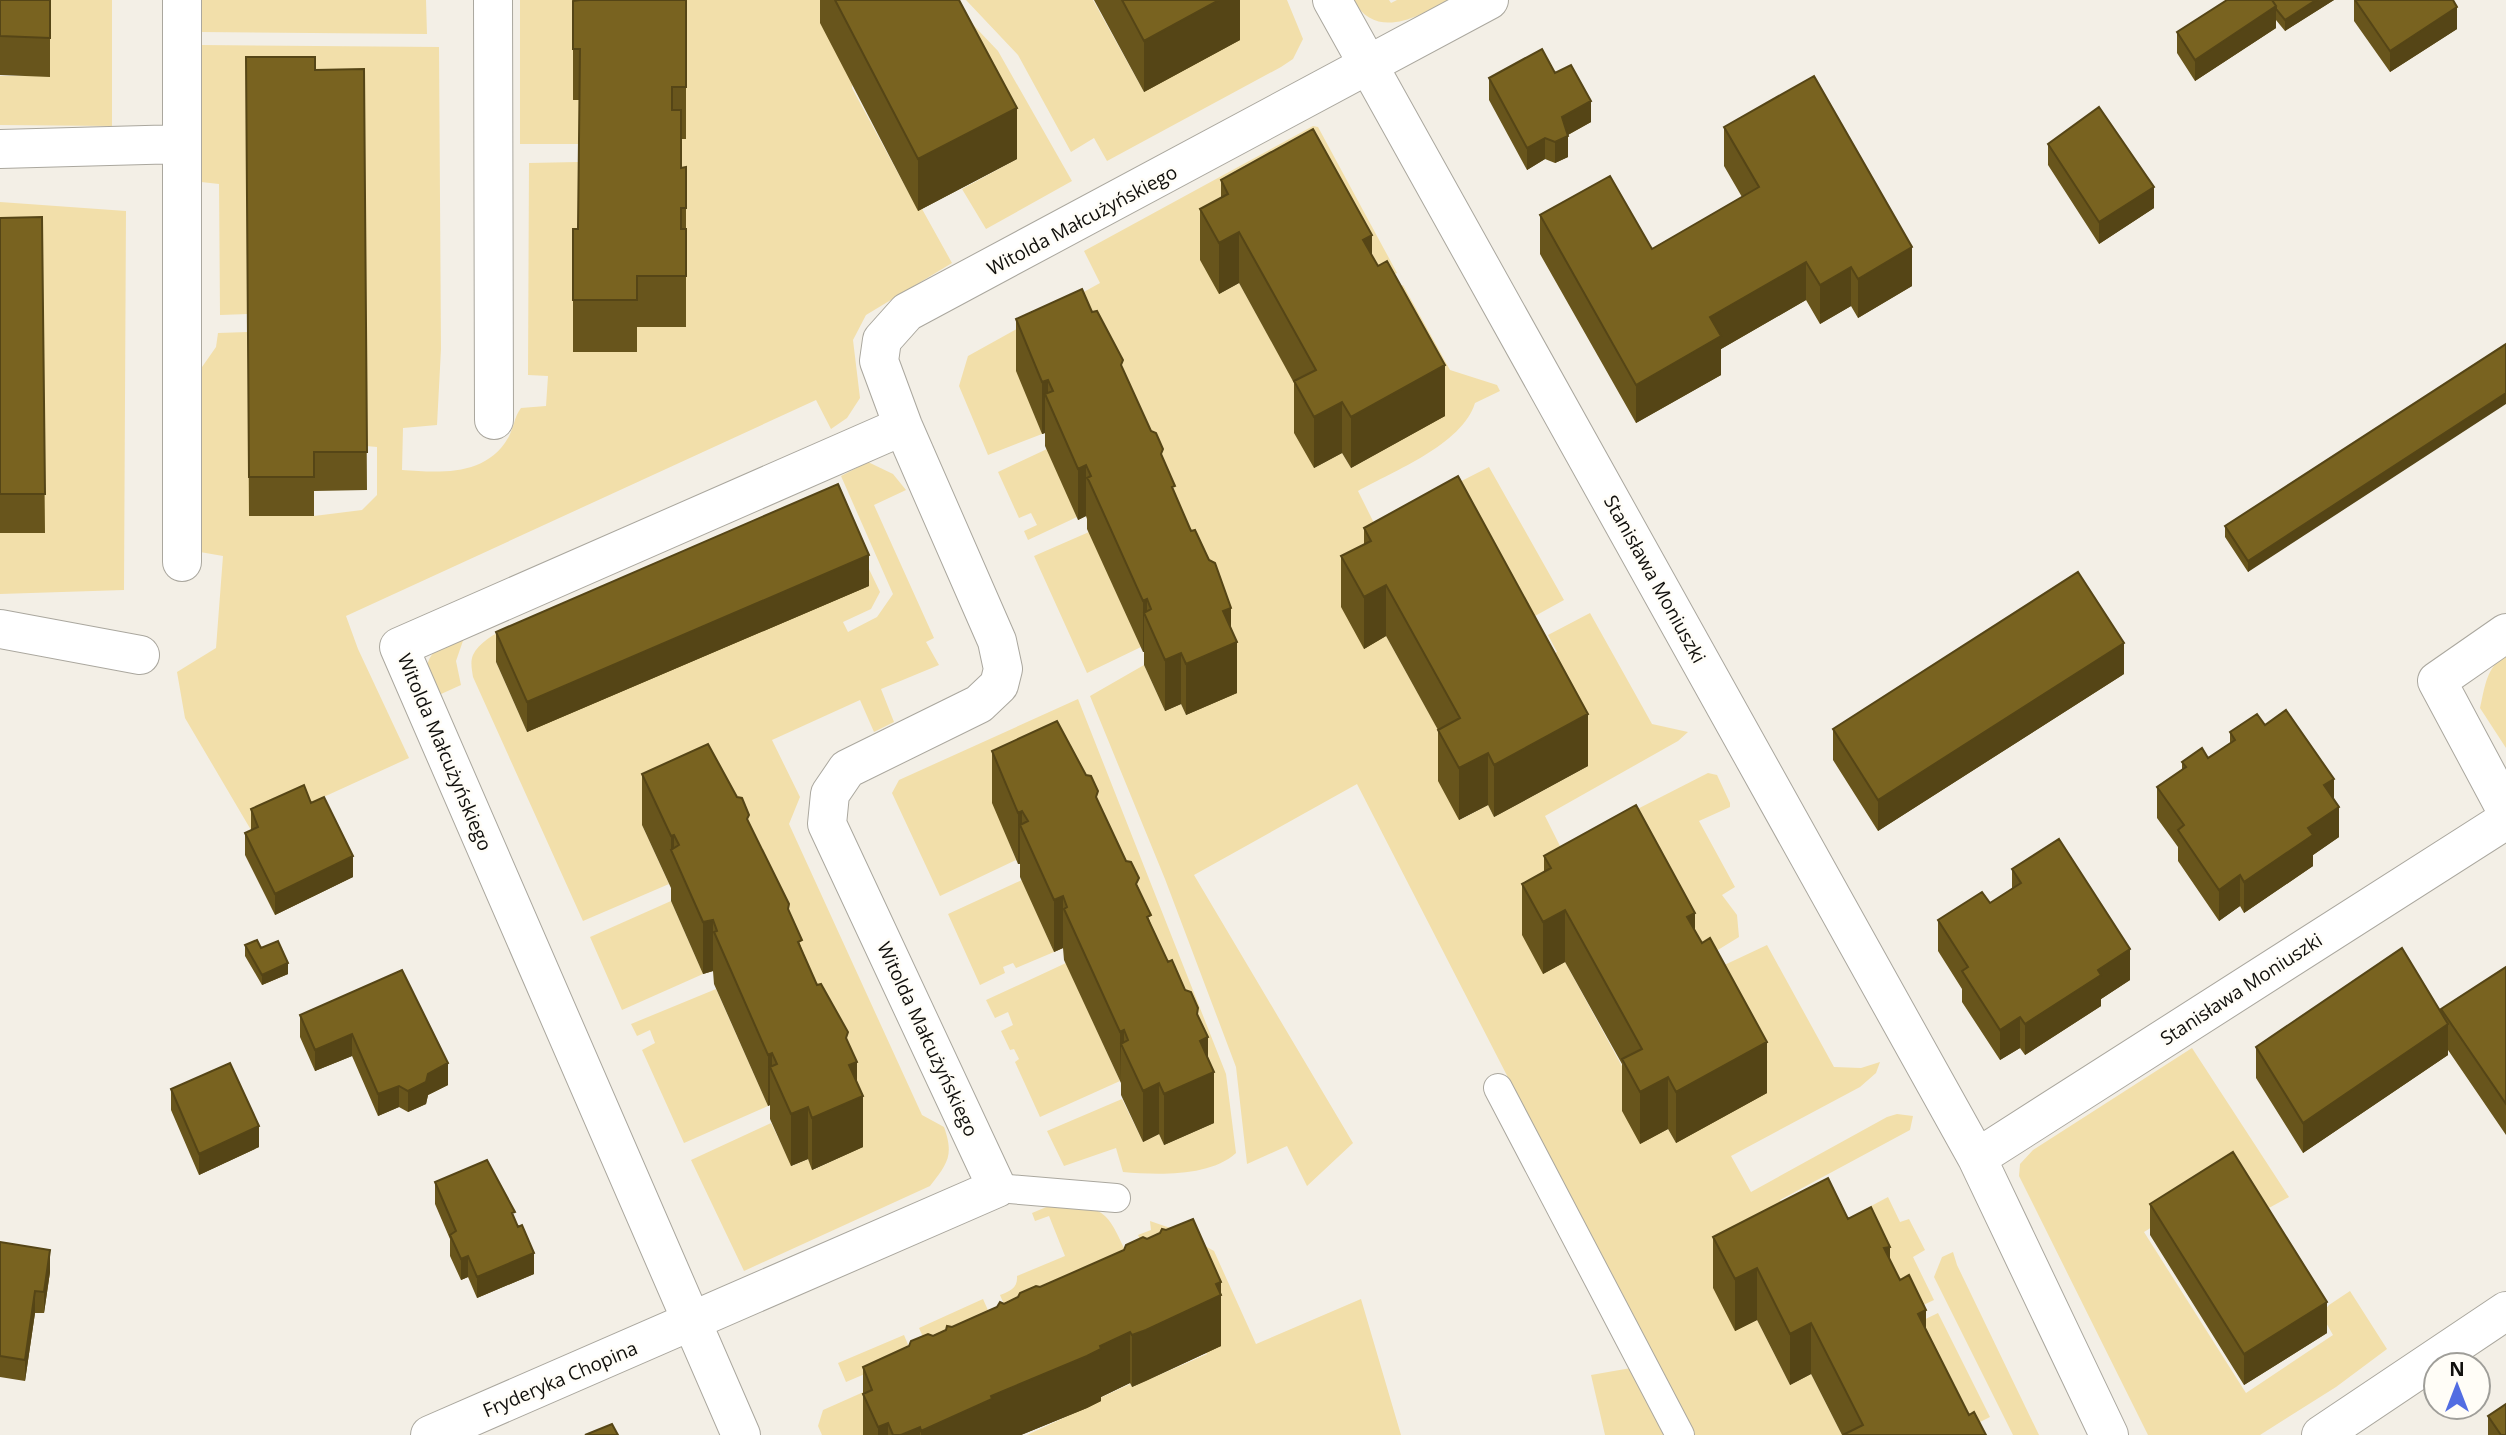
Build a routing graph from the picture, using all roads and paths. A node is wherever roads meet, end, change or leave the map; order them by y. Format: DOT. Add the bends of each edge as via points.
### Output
graph roads {
  1 [pos="182,0"];
  2 [pos="493,0"];
  3 [pos="1332,0"];
  4 [pos="1489,0"];
  5 [pos="1369,66"];
  6 [pos="182,144"];
  7 [pos="0,149"];
  8 [pos="494,419"];
  9 [pos="902,426"];
  10 [pos="182,562"];
  11 [pos="0,629"];
  12 [pos="2506,633"];
  13 [pos="140,655"];
  14 [pos="2506,810"];
  15 [pos="2506,820"];
  16 [pos="1498,1088"];
  17 [pos="1977,1158"];
  18 [pos="997,1188"];
  19 [pos="1116,1198"];
  20 [pos="2506,1311"];
  21 [pos="690,1322"];
  22 [pos="430,1435"];
  23 [pos="741,1435"];
  24 [pos="1679,1435"];
  25 [pos="2109,1435"];
  26 [pos="2321,1435"];
  1 -- 6 [label="street"];
  2 -- 8 [label="street"];
  3 -- 5 [label="street, Stanisława Moniuszki"];
  4 -- 5 [label="street, Witolda Małcużyńskiego"];
  5 -- 9 [label="street, Witolda Małcużyńskiego" via="907,312 882,340 879,361"];
  5 -- 17 [label="street, Stanisława Moniuszki"];
  6 -- 7 [label="street"];
  6 -- 10 [label="street"];
  9 -- 18 [label="street, Witolda Małcużyńskiego" via="998,641 1003,669 999,685 979,704 847,769 830,794 828,824"];
  9 -- 21 [label="street, Witolda Małcużyńskiego" via="399,646"];
  11 -- 13 [label="street"];
  12 -- 14 [label="street" via="2437,681"];
  15 -- 17 [label="street, Stanisława Moniuszki"];
  16 -- 24 [label="lane"];
  17 -- 25 [label="street, Stanisława Moniuszki"];
  18 -- 19 [label="lane"];
  18 -- 21 [label="street"];
  20 -- 26 [label="street"];
  21 -- 22 [label="street, Fryderyka Chopina"];
  21 -- 23 [label="street, Witolda Małcużyńskiego"];
}
